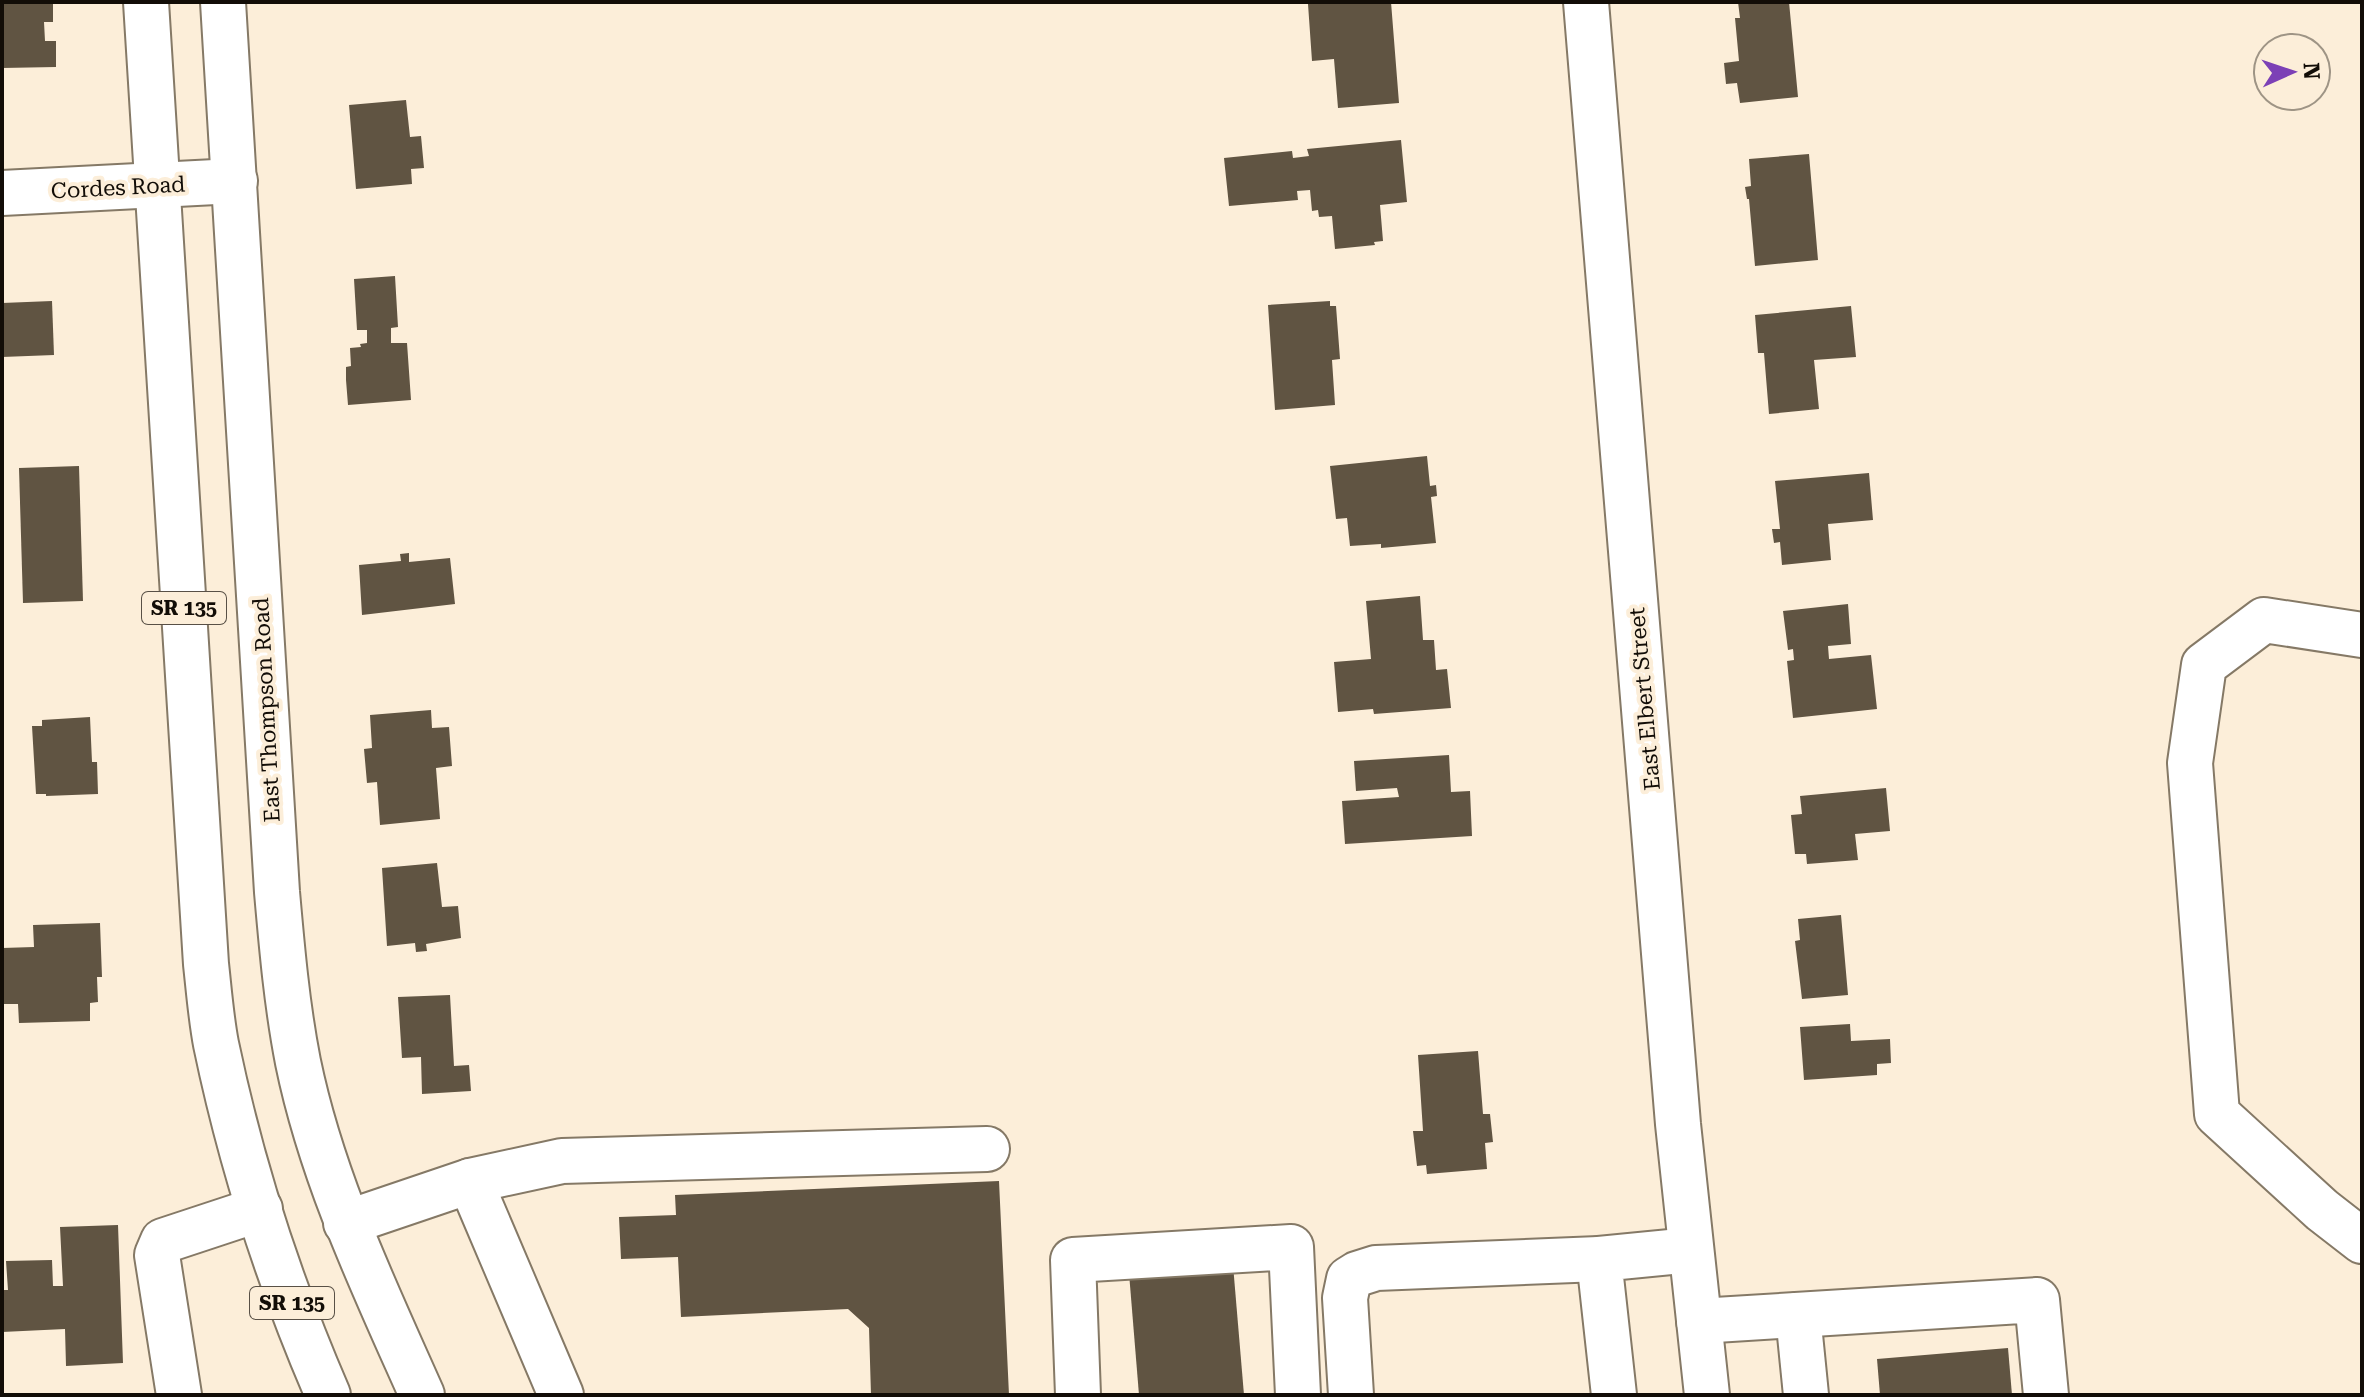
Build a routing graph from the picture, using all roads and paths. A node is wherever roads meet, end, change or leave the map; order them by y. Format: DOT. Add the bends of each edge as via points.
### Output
graph roads {
  1 [pos="146,2"];
  2 [pos="223,2"];
  3 [pos="1586,2"];
  4 [pos="235,181"];
  5 [pos="158,186"];
  6 [pos="2,193"];
  7 [pos="2362,635"];
  8 [pos="987,1149"];
  9 [pos="470,1181"];
  10 [pos="260,1209"];
  11 [pos="346,1223"];
  12 [pos="2362,1241"];
  13 [pos="1691,1250"];
  14 [pos="1599,1259"];
  15 [pos="1798,1315"];
  16 [pos="1699,1321"];
  17 [pos="179,1395"];
  18 [pos="328,1395"];
  19 [pos="422,1395"];
  20 [pos="561,1395"];
  21 [pos="1078,1395"];
  22 [pos="1298,1395"];
  23 [pos="1351,1395"];
  24 [pos="1614,1395"];
  25 [pos="1707,1395"];
  26 [pos="1806,1395"];
  27 [pos="2046,1395"];
  1 -- 5 [label="main road, SR 135"];
  2 -- 4 [label="main road, East Thompson Road / SR 135"];
  3 -- 13 [label="main road, East Elbert Street"];
  4 -- 5 [label="main road, Cordes Road"];
  4 -- 11 [label="main road, East Thompson Road / SR 135" via="285,980 312,1118"];
  5 -- 6 [label="main road, Cordes Road"];
  5 -- 10 [label="main road, SR 135" via="206,964 216,1040"];
  7 -- 12 [label="main road" via="2264,620 2204,665 2190,763 2217,1114"];
  8 -- 9 [label="main road" via="562,1161"];
  9 -- 11 [label="main road"];
  9 -- 20 [label="main road"];
  10 -- 17 [label="main road" via="163,1241 157,1255"];
  10 -- 18 [label="main road, SR 135"];
  11 -- 19 [label="main road, East Thompson Road / SR 135"];
  13 -- 14 [label="main road"];
  13 -- 16 [label="main road, East Elbert Street"];
  14 -- 23 [label="main road" via="1376,1268 1357,1274 1349,1279 1345,1298"];
  14 -- 24 [label="main road"];
  15 -- 16 [label="main road"];
  15 -- 26 [label="main road"];
  15 -- 27 [label="main road" via="2037,1300"];
  16 -- 25 [label="main road, East Elbert Street"];
  21 -- 22 [label="main road" via="1073,1260 1291,1247"];
}
